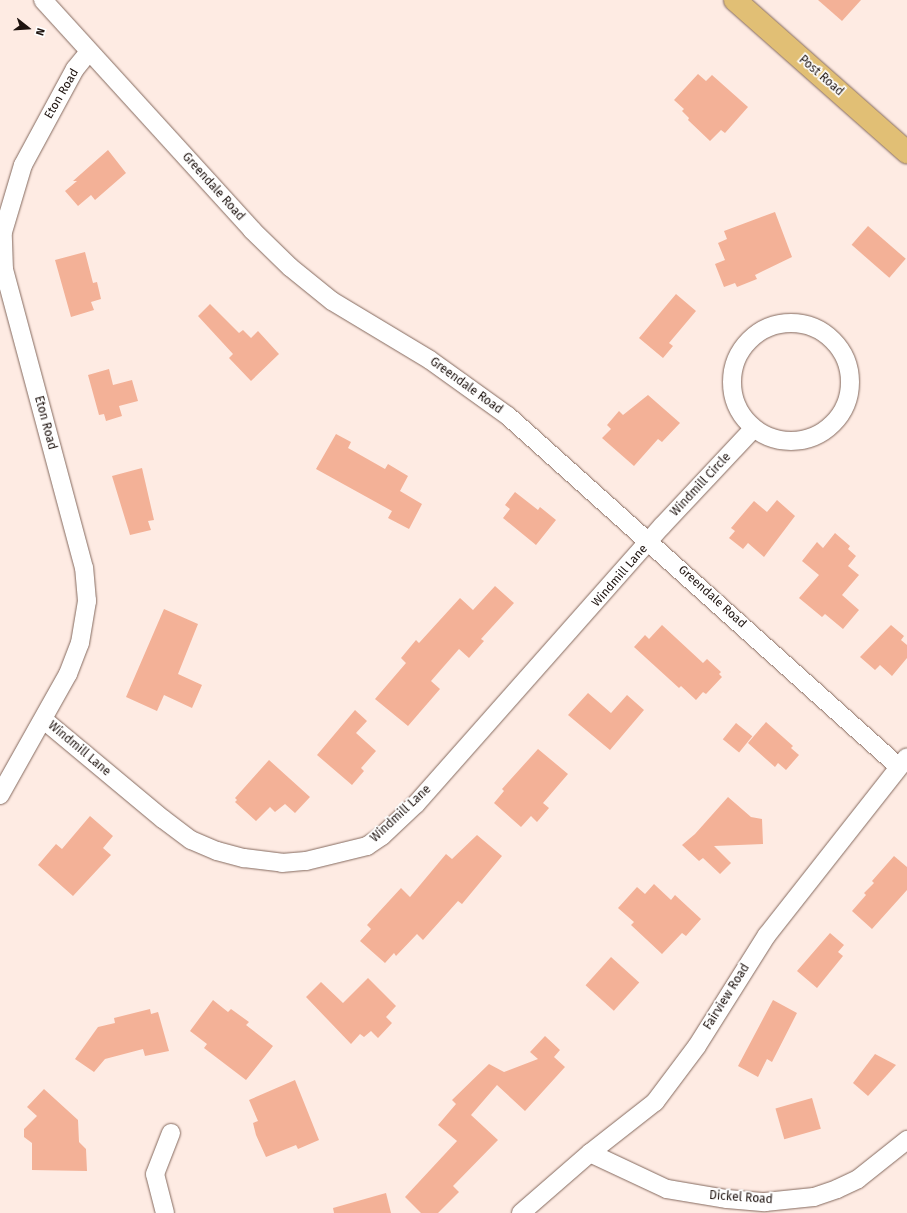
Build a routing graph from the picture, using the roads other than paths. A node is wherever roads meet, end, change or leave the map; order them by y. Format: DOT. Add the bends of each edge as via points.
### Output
graph roads {
  1 [pos="43,0"];
  2 [pos="735,0"];
  3 [pos="89,52"];
  4 [pos="907,152"];
  5 [pos="753,428"];
  6 [pos="650,541"];
  7 [pos="44,720"];
  8 [pos="903,762"];
  9 [pos="0,795"];
  10 [pos="172,1133"];
  11 [pos="907,1140"];
  12 [pos="590,1153"];
  13 [pos="165,1213"];
  14 [pos="521,1213"];
  1 -- 3 [label="street, Greendale Road"];
  2 -- 4 [label="main road, Post Road"];
  3 -- 6 [label="street, Greendale Road" via="130,93 252,230 290,267 332,301 430,360 508,416"];
  3 -- 7 [label="street, Eton Road" via="75,69 23,166 3,238 4,270 84,568 87,601 80,643 68,674"];
  5 -- 5 [label="street" via="770,438 793,442 813,438 831,427 842,413 850,395 851,376 846,357 837,343 822,331 803,323 786,322 758,332 744,345 734,366 732,389 736,406"];
  5 -- 6 [label="street, Windmill Circle"];
  6 -- 7 [label="street, Windmill Lane" via="416,804 382,836 367,846 344,853 282,863 244,858 191,840"];
  6 -- 8 [label="street, Greendale Road"];
  7 -- 9 [label="street, Eton Road"];
  8 -- 12 [label="street, Fairview Road" via="767,935 697,1046 655,1102"];
  10 -- 13 [label="street" via="155,1174"];
  11 -- 12 [label="street, Dickel Road" via="858,1179 837,1189 814,1197 765,1202 667,1189"];
  12 -- 14 [label="street, Fairview Road"];
}
